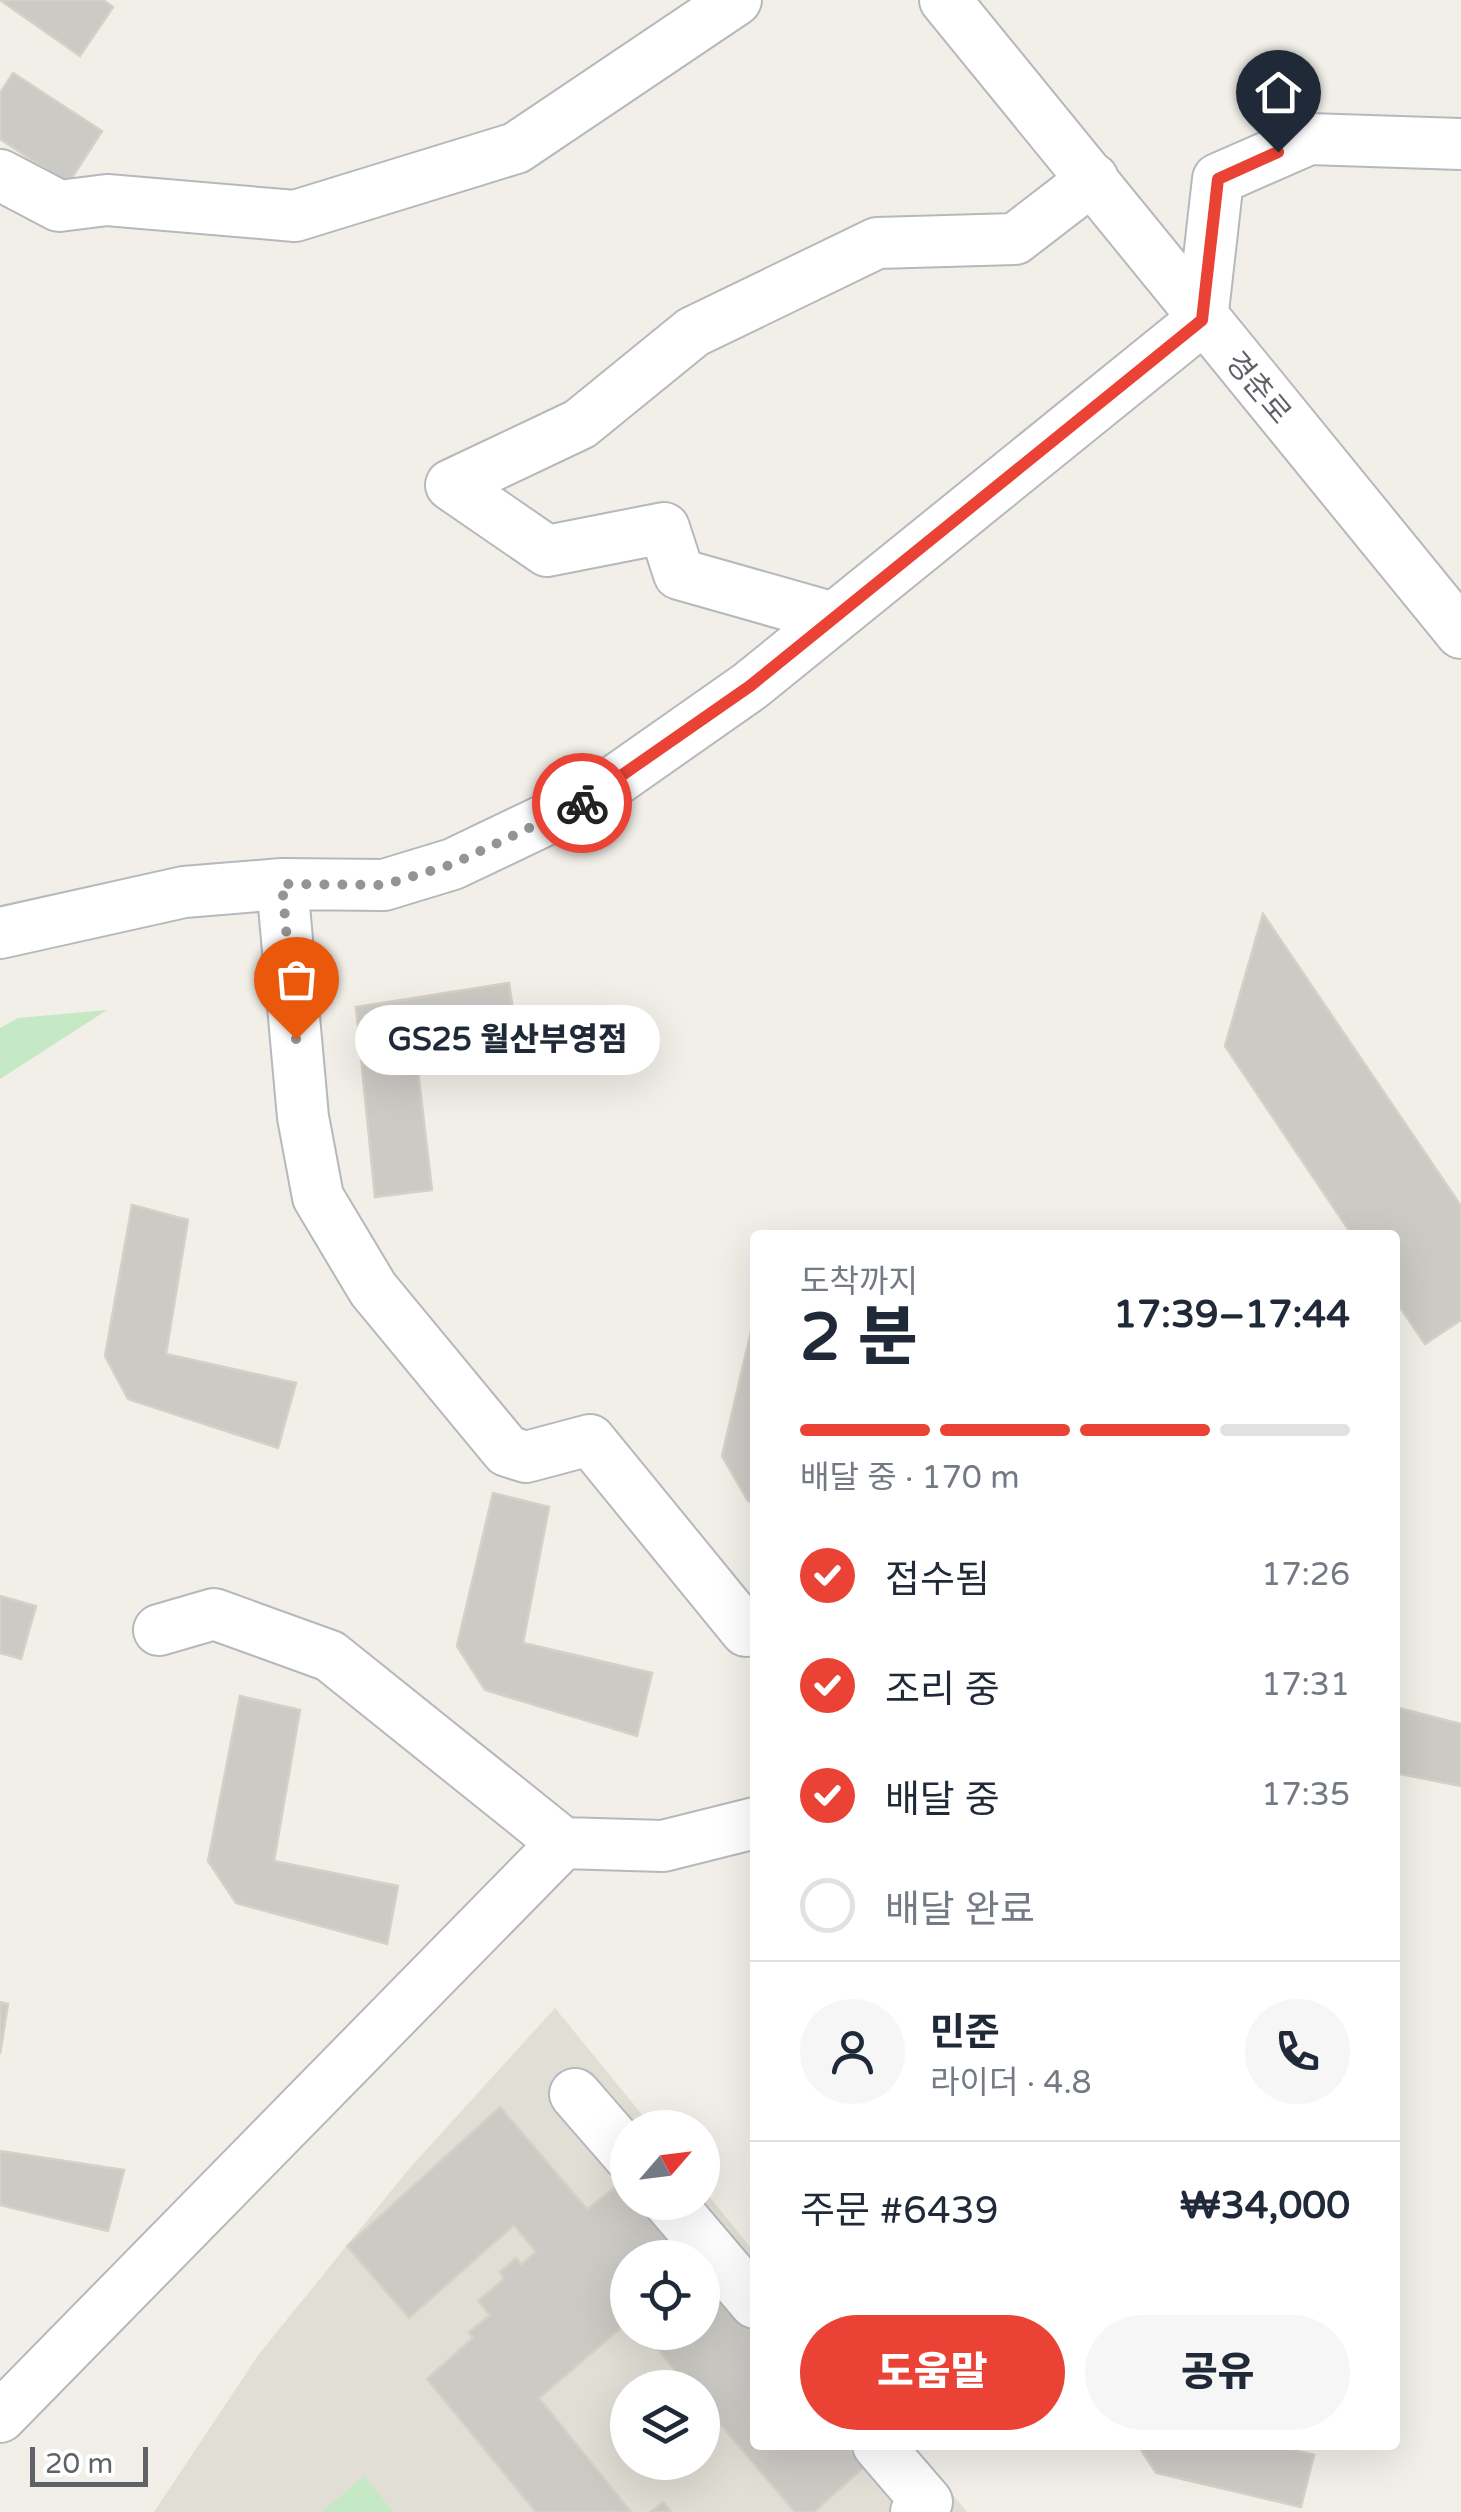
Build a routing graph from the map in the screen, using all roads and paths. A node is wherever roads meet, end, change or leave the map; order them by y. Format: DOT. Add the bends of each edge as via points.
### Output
graph roads {
  1 [pos="736,0"];
  2 [pos="945,0"];
  3 [pos="1461,144"];
  4 [pos="0,175"];
  5 [pos="1093,179"];
  6 [pos="1202,320"];
  7 [pos="834,618"];
  8 [pos="1461,632"];
  9 [pos="282,884"];
  10 [pos="0,933"];
  11 [pos="159,1630"];
  12 [pos="746,1631"];
  13 [pos="750,1825"];
  14 [pos="563,1843"];
  15 [pos="574,2094"];
  16 [pos="610,2135"];
  17 [pos="684,2220"];
  18 [pos="750,2296"];
  19 [pos="0,2417"];
  20 [pos="882,2450"];
  21 [pos="916,2512"];
  1 -- 4 [label="street" via="516,148 295,216 106,200 59,206"];
  2 -- 5 [label="street, 경춘로"];
  3 -- 6 [label="street" via="1309,139 1218,179"];
  5 -- 6 [label="street, 경춘로"];
  5 -- 7 [label="street" via="1016,240 877,243 692,332 580,424 452,486 547,550 664,528 679,574"];
  6 -- 7 [label="street"];
  6 -- 8 [label="street, 경춘로"];
  7 -- 9 [label="street" via="589,800 453,864 384,885"];
  9 -- 10 [label="street" via="184,892"];
  9 -- 12 [label="street" via="318,1197 373,1289 506,1451 526,1458 590,1440"];
  11 -- 14 [label="street" via="214,1614 330,1656"];
  13 -- 14 [label="street" via="663,1846"];
  14 -- 19 [label="street"];
  15 -- 16 [label="street"];
  17 -- 18 [label="street"];
  20 -- 21 [label="street" via="927,2502"];
}
